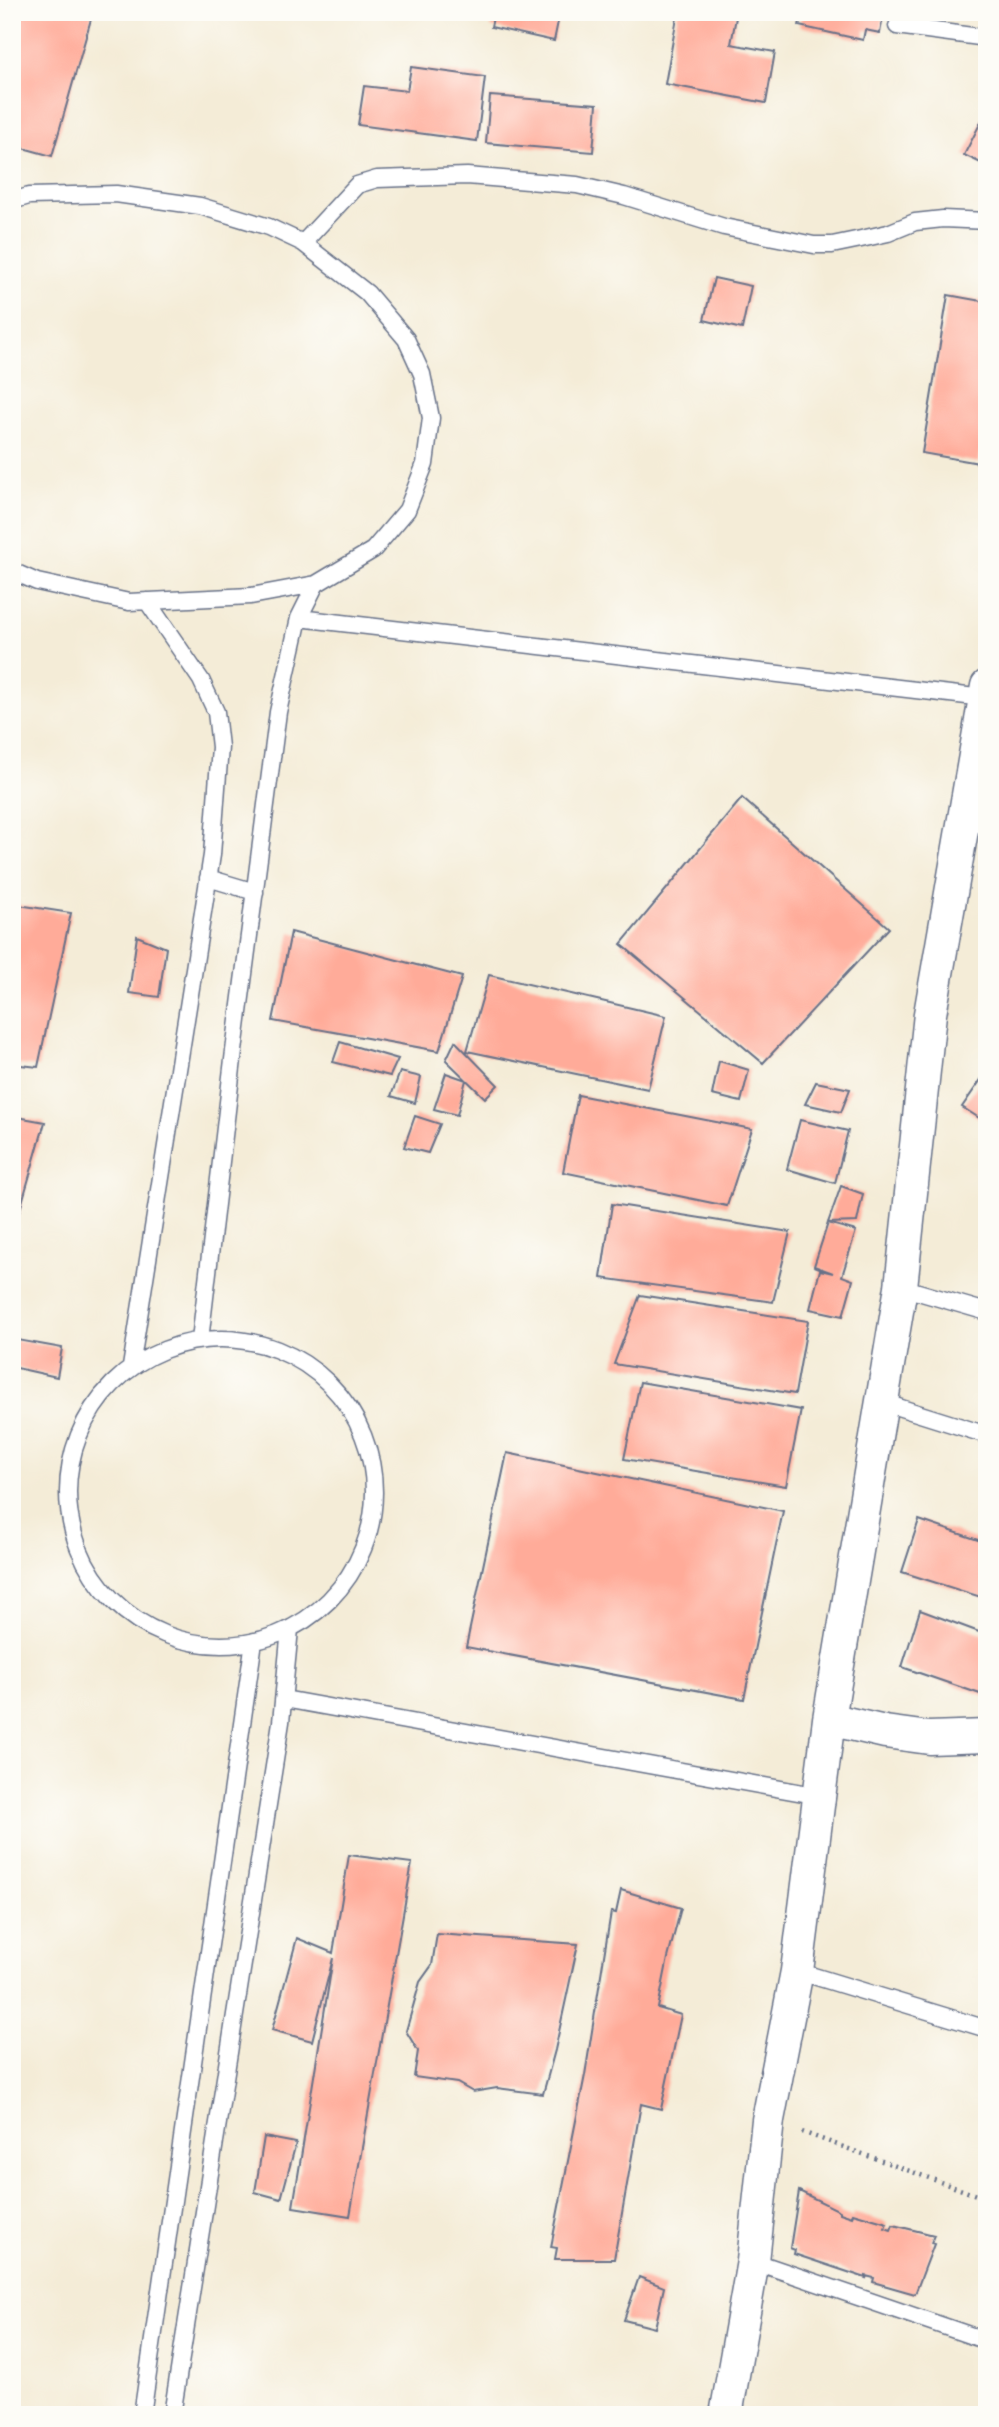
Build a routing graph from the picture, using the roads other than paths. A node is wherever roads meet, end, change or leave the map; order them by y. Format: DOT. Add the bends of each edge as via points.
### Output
graph roads {
  1 [pos="897,26"];
  2 [pos="987,38"];
  3 [pos="12,201"];
  4 [pos="987,221"];
  5 [pos="303,243"];
  6 [pos="12,571"];
  7 [pos="316,584"];
  8 [pos="148,601"];
  9 [pos="299,618"];
  10 [pos="986,692"];
  11 [pos="208,878"];
  12 [pos="255,892"];
  13 [pos="901,1287"];
  14 [pos="987,1312"];
  15 [pos="200,1340"];
  16 [pos="131,1367"];
  17 [pos="882,1402"];
  18 [pos="987,1435"];
  19 [pos="290,1629"];
  20 [pos="254,1641"];
  21 [pos="284,1699"];
  22 [pos="829,1719"];
  23 [pos="987,1736"];
  24 [pos="820,1796"];
  25 [pos="797,1971"];
  26 [pos="987,2029"];
  27 [pos="753,2261"];
  28 [pos="987,2341"];
  29 [pos="142,2415"];
  30 [pos="172,2415"];
  31 [pos="726,2415"];
  1 -- 2 [label="lane"];
  3 -- 5 [label="lane" via="29,196 116,194 200,206 269,227"];
  4 -- 5 [label="lane" via="915,222 874,236 814,245 724,227 577,185 467,176 377,179 357,185"];
  5 -- 7 [label="lane" via="367,293 405,340 422,374 431,418 425,464 407,510 373,550"];
  6 -- 8 [label="lane" via="37,582 128,602"];
  7 -- 8 [label="lane" via="251,596"];
  7 -- 9 [label="lane"];
  8 -- 11 [label="lane" via="201,680 216,712 220,747"];
  9 -- 10 [label="lane"];
  9 -- 12 [label="lane" via="278,712"];
  10 -- 13 [label="street" via="930,1014"];
  11 -- 12 [label="lane"];
  11 -- 16 [label="lane"];
  12 -- 15 [label="lane"];
  13 -- 14 [label="lane"];
  13 -- 17 [label="street"];
  15 -- 16 [label="lane" via="164,1349"];
  15 -- 19 [label="lane" via="237,1339 273,1348 306,1364 334,1388 356,1419 370,1453 375,1490 371,1527 358,1561 338,1592"];
  16 -- 20 [label="lane" via="90,1412 71,1457 67,1494 72,1530 86,1565 108,1595 136,1619 169,1635 205,1644"];
  17 -- 18 [label="lane"];
  17 -- 22 [label="street"];
  19 -- 20 [label="lane"];
  19 -- 21 [label="lane"];
  20 -- 29 [label="lane"];
  21 -- 24 [label="lane"];
  21 -- 30 [label="lane"];
  22 -- 23 [label="street" via="929,1738"];
  22 -- 24 [label="street"];
  24 -- 25 [label="street"];
  25 -- 26 [label="lane"];
  25 -- 27 [label="street" via="768,2120"];
  27 -- 28 [label="lane"];
  27 -- 31 [label="street"];
}
